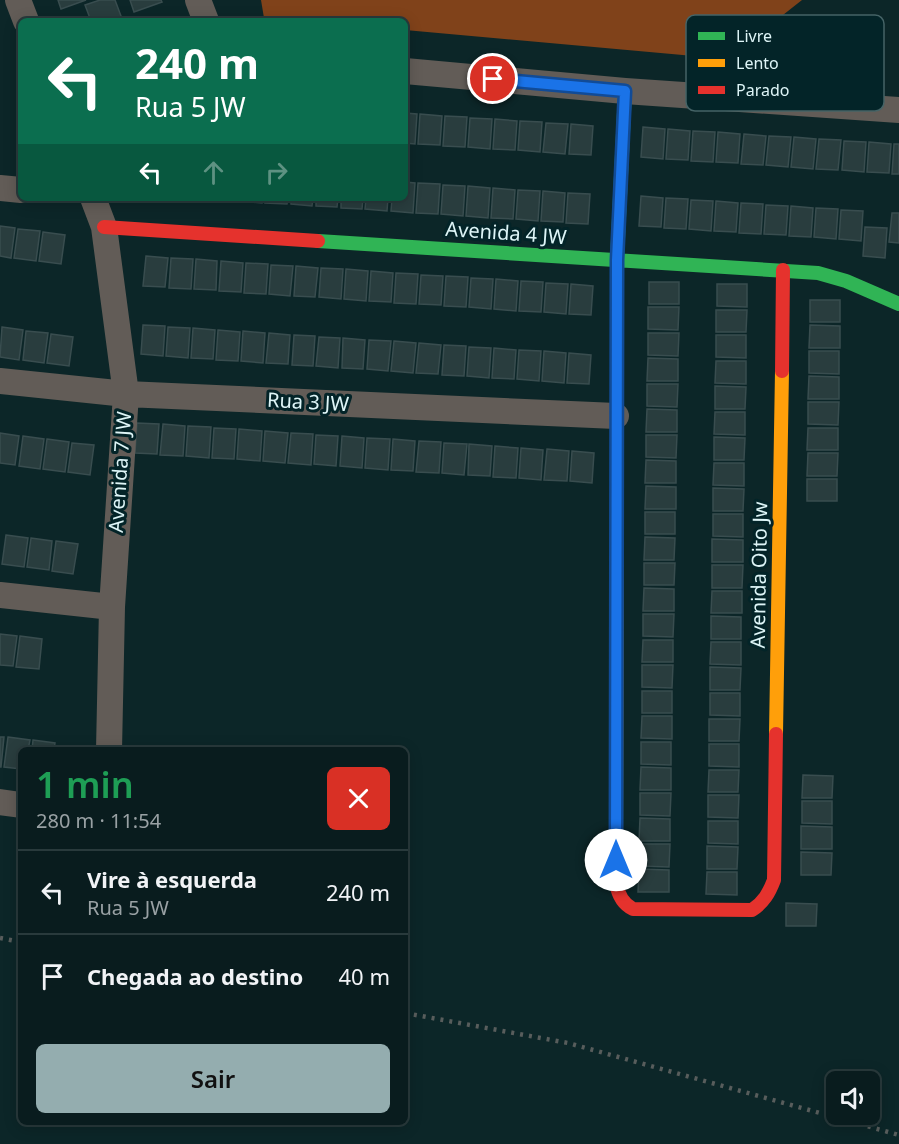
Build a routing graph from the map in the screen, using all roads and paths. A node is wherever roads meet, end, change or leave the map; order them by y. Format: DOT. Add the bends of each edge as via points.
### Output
graph roads {
  1 [pos="18,0"];
  2 [pos="198,0"];
  3 [pos="25,18"];
  4 [pos="205,18"];
  5 [pos="408,71"];
  6 [pos="625,91"];
  7 [pos="686,95"];
  8 [pos="884,109"];
  9 [pos="899,110"];
  10 [pos="0,188"];
  11 [pos="18,190"];
  12 [pos="93,201"];
  13 [pos="104,227"];
  14 [pos="617,260"];
  15 [pos="783,270"];
  16 [pos="899,304"];
  17 [pos="0,381"];
  18 [pos="126,394"];
  19 [pos="616,416"];
  20 [pos="0,595"];
  21 [pos="112,607"];
  22 [pos="109,747"];
  23 [pos="0,802"];
  24 [pos="18,805"];
  1 -- 3 [label="street"];
  2 -- 4 [label="street"];
  5 -- 6 [label="street"];
  6 -- 7 [label="street"];
  6 -- 14 [label="street"];
  8 -- 9 [label="street"];
  10 -- 11 [label="street"];
  12 -- 13 [label="street, Avenida 7 JW"];
  13 -- 14 [label="street, Avenida 4 JW"];
  13 -- 18 [label="street, Avenida 7 JW"];
  14 -- 15 [label="street, Avenida 4 JW"];
  14 -- 19 [label="street"];
  15 -- 16 [label="street, Avenida 4 JW" via="818,273 846,281"];
  15 -- 19 [label="street, Avenida Oito Jw" via="774,880 769,895 752,910 633,909 618,897"];
  17 -- 18 [label="street, Rua 3 JW"];
  18 -- 19 [label="street, Rua 3 JW"];
  18 -- 21 [label="street, Avenida 7 JW"];
  20 -- 21 [label="street"];
  21 -- 22 [label="street, Avenida 7 JW"];
  23 -- 24 [label="street"];
}
